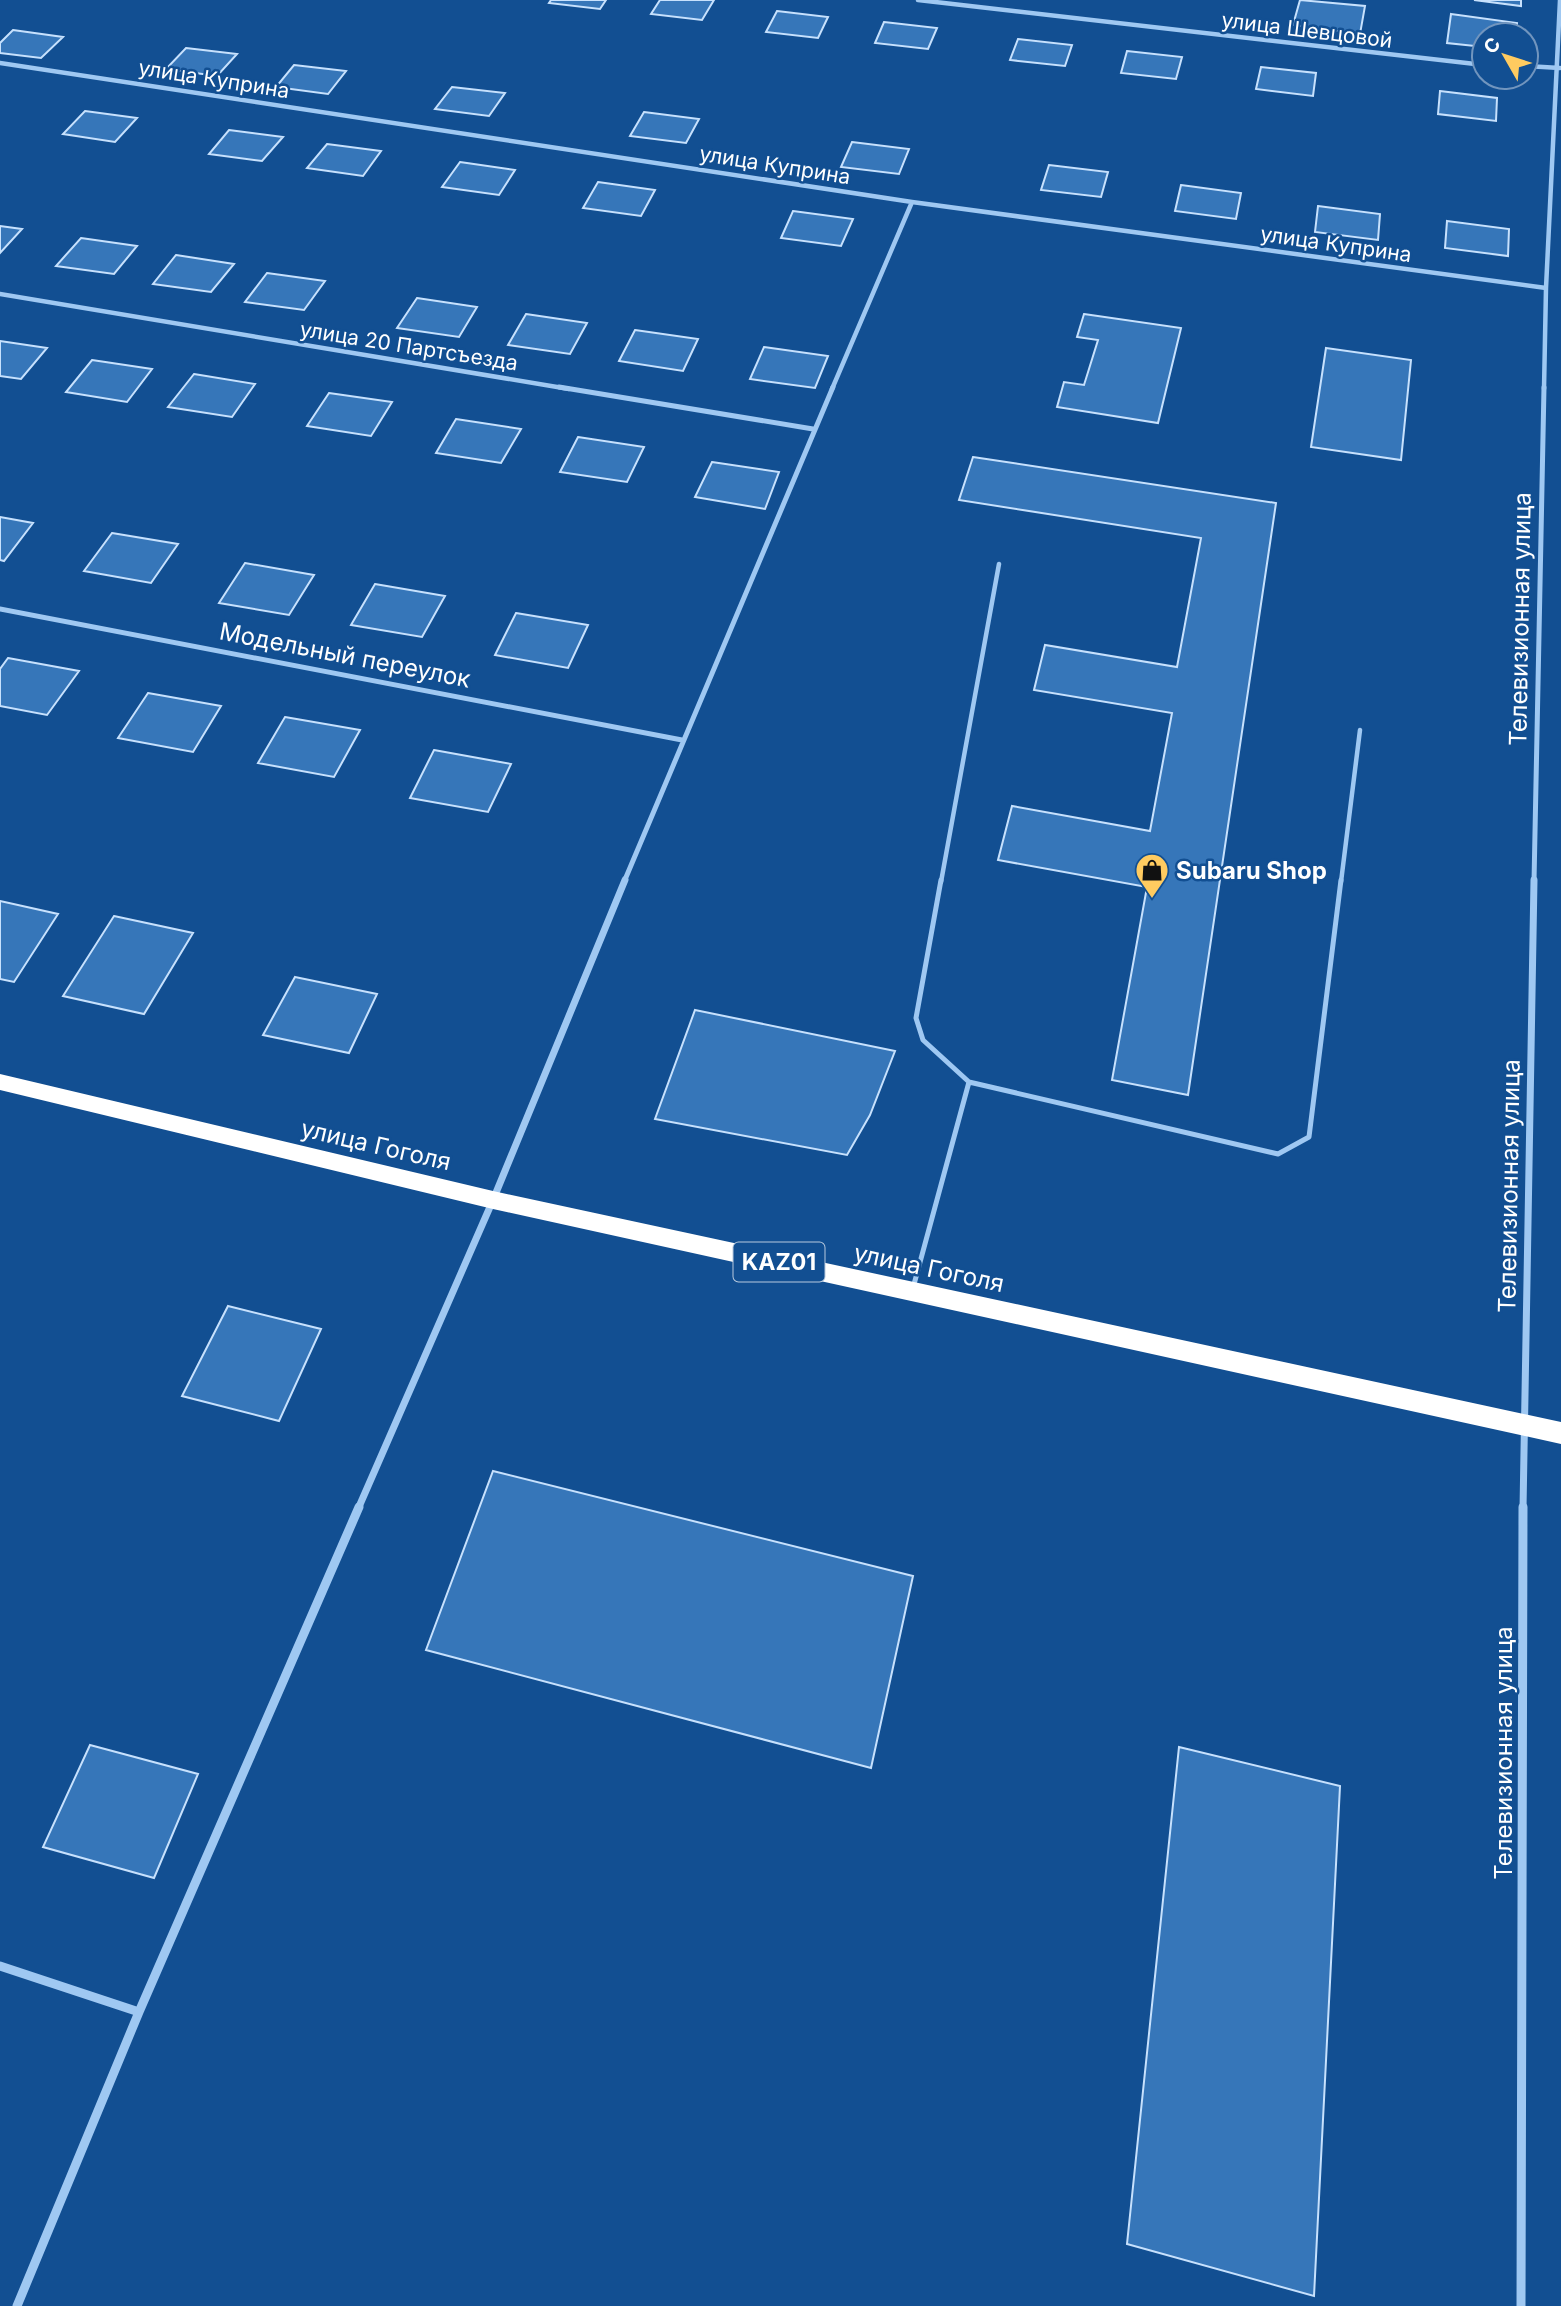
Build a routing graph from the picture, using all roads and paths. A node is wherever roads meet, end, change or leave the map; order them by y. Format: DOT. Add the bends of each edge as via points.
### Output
graph roads {
  1 [pos="918,0"];
  2 [pos="1560,0"];
  3 [pos="0,63"];
  4 [pos="1470,63"];
  5 [pos="1540,66"];
  6 [pos="1559,67"];
  7 [pos="912,202"];
  8 [pos="1546,288"];
  9 [pos="0,294"];
  10 [pos="813,429"];
  11 [pos="999,564"];
  12 [pos="0,609"];
  13 [pos="1360,730"];
  14 [pos="682,740"];
  15 [pos="0,1082"];
  16 [pos="969,1082"];
  17 [pos="493,1200"];
  18 [pos="912,1291"];
  19 [pos="1523,1424"];
  20 [pos="1561,1433"];
  21 [pos="0,1966"];
  22 [pos="139,2012"];
  23 [pos="16,2306"];
  24 [pos="1521,2306"];
  1 -- 4 [label="street, улица Шевцовой"];
  2 -- 6 [label="street, Телевизионная улица"];
  3 -- 7 [label="street, улица Куприна"];
  5 -- 6 [label="street"];
  6 -- 8 [label="street, Телевизионная улица"];
  7 -- 8 [label="street, улица Куприна"];
  7 -- 10 [label="street"];
  8 -- 19 [label="street, Телевизионная улица"];
  9 -- 10 [label="street, улица 20 Партсъезда"];
  10 -- 14 [label="street"];
  11 -- 16 [label="lane" via="916,1018 923,1040"];
  12 -- 14 [label="street, Модельный переулок"];
  13 -- 16 [label="lane" via="1309,1137 1278,1154"];
  14 -- 17 [label="street"];
  15 -- 17 [label="highway, улица Гоголя / KАZ01"];
  16 -- 18 [label="lane"];
  17 -- 18 [label="highway, улица Гоголя / KАZ01"];
  17 -- 22 [label="street"];
  18 -- 19 [label="highway, улица Гоголя / KАZ01"];
  19 -- 20 [label="highway, улица Гоголя / KАZ01"];
  19 -- 24 [label="street, Телевизионная улица"];
  21 -- 22 [label="street"];
  22 -- 23 [label="street"];
}
